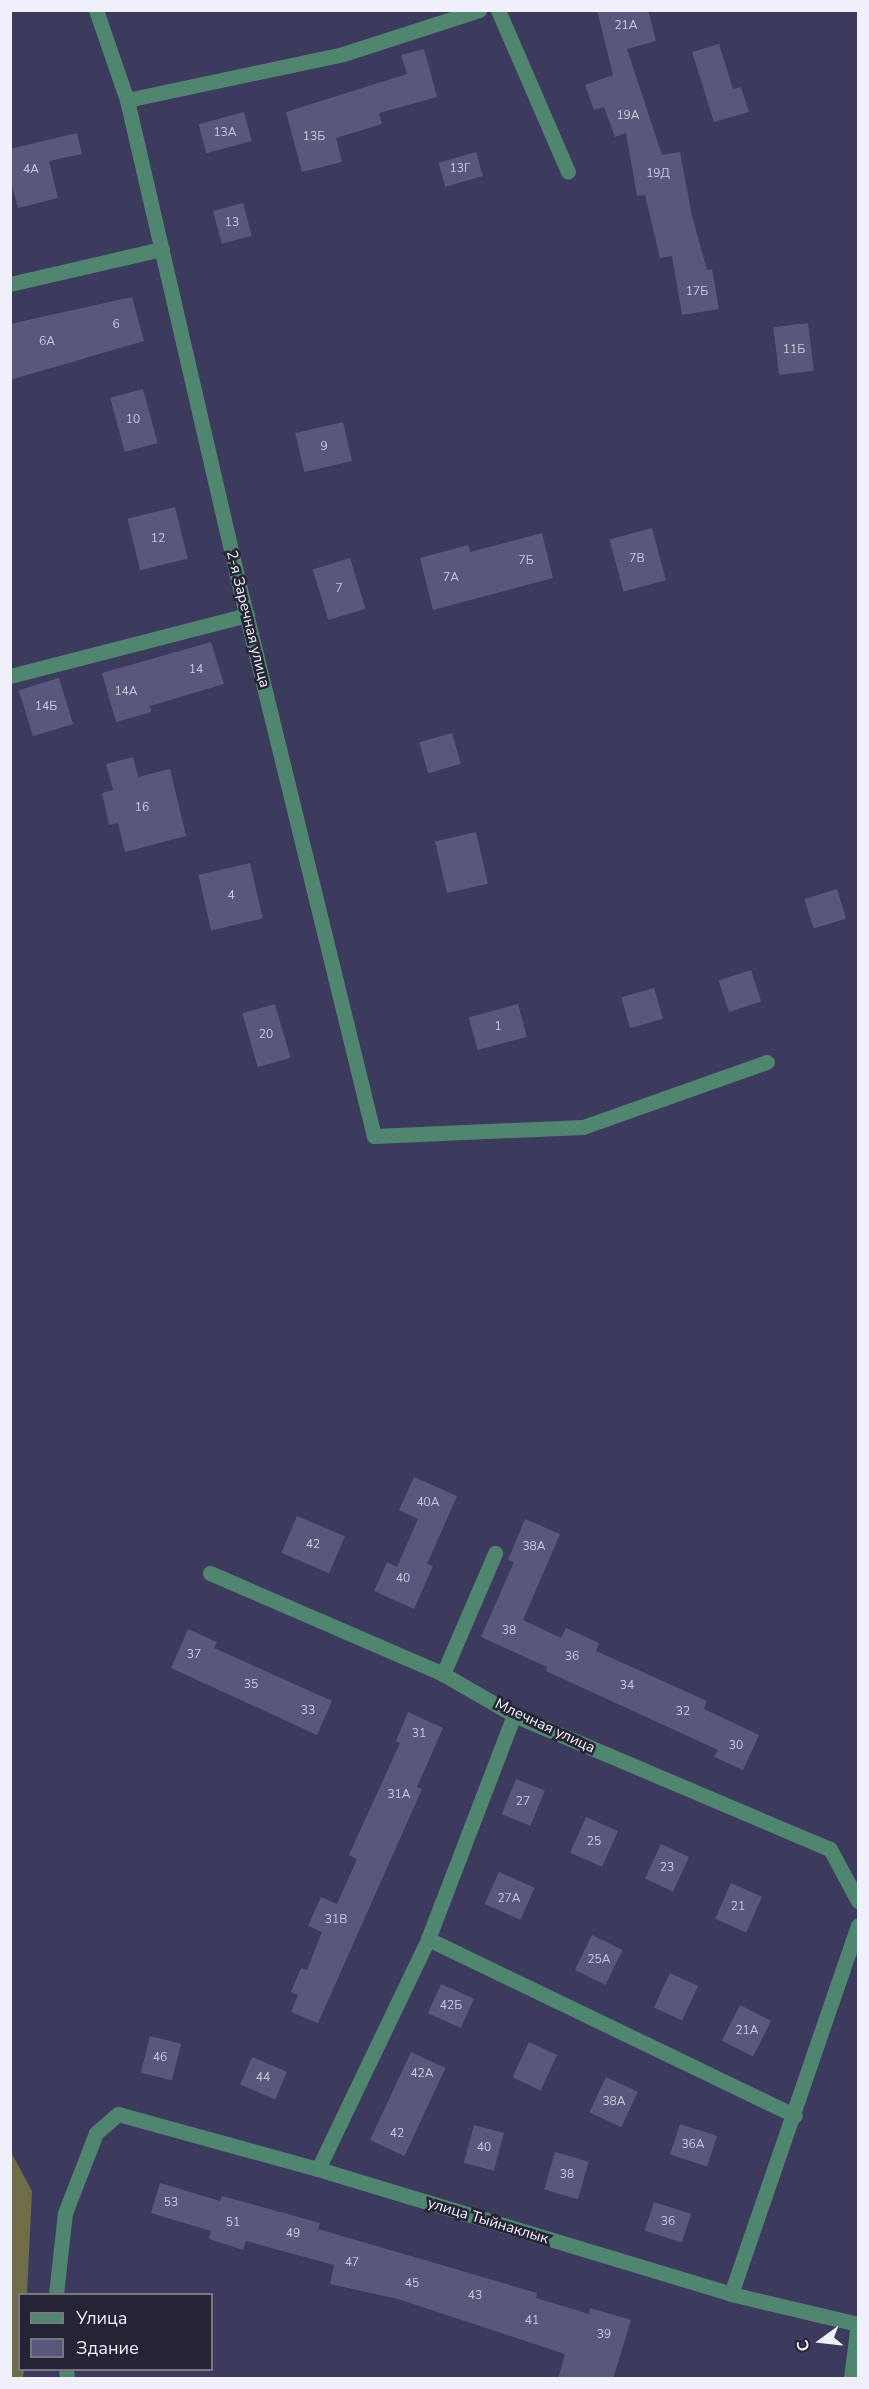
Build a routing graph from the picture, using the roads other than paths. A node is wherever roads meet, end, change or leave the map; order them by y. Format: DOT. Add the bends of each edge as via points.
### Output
graph roads {
  1 [pos="96,10"];
  2 [pos="479,10"];
  3 [pos="498,10"];
  4 [pos="127,100"];
  5 [pos="568,172"];
  6 [pos="162,249"];
  7 [pos="10,284"];
  8 [pos="247,615"];
  9 [pos="10,676"];
  10 [pos="767,1062"];
  11 [pos="495,1553"];
  12 [pos="210,1573"];
  13 [pos="442,1674"];
  14 [pos="513,1715"];
  15 [pos="858,1901"];
  16 [pos="858,1925"];
  17 [pos="428,1939"];
  18 [pos="852,1970"];
  19 [pos="795,2116"];
  20 [pos="318,2169"];
  21 [pos="56,2293"];
  22 [pos="731,2294"];
  23 [pos="858,2324"];
  24 [pos="851,2379"];
  1 -- 4 [label="street, 2-я Заречная улица"];
  2 -- 4 [label="street" via="343,54"];
  3 -- 5 [label="street"];
  4 -- 6 [label="street, 2-я Заречная улица"];
  6 -- 7 [label="street"];
  6 -- 8 [label="street, 2-я Заречная улица"];
  8 -- 9 [label="street"];
  8 -- 10 [label="street, 2-я Заречная улица" via="374,1136 583,1127"];
  11 -- 13 [label="street"];
  12 -- 13 [label="street, Млечная улица"];
  13 -- 14 [label="street, Млечная улица"];
  14 -- 15 [label="street, Млечная улица" via="830,1849"];
  14 -- 17 [label="street"];
  16 -- 18 [label="street"];
  17 -- 19 [label="street"];
  17 -- 20 [label="street"];
  18 -- 19 [label="street"];
  19 -- 22 [label="street"];
  20 -- 21 [label="street, улица Тыйнаклык" via="118,2114 96,2133 65,2213"];
  20 -- 22 [label="street, улица Тыйнаклык"];
  22 -- 23 [label="street, улица Тыйнаклык"];
  23 -- 24 [label="street"];
}
